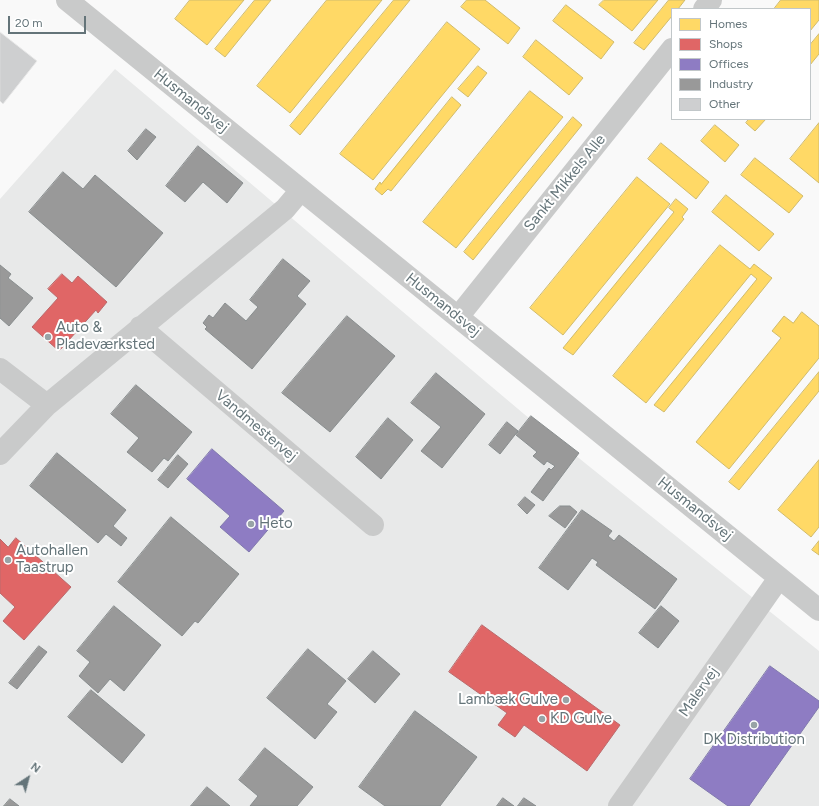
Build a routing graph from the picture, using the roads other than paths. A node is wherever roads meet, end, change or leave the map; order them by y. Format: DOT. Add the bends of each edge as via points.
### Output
graph roads {
  1 [pos="67,0"];
  2 [pos="712,0"];
  3 [pos="705,8"];
  4 [pos="671,50"];
  5 [pos="301,190"];
  6 [pos="458,317"];
  7 [pos="140,327"];
  8 [pos="0,369"];
  9 [pos="47,406"];
  10 [pos="0,454"];
  11 [pos="372,525"];
  12 [pos="779,578"];
  13 [pos="819,610"];
  14 [pos="619,806"];
  1 -- 5 [label="street, Husmandsvej"];
  2 -- 3 [label="street"];
  4 -- 6 [label="street, Sankt Mikkels Alle"];
  5 -- 6 [label="street, Husmandsvej"];
  5 -- 7 [label="street" via="285,209"];
  6 -- 12 [label="street, Husmandsvej"];
  7 -- 9 [label="street"];
  7 -- 11 [label="street, Vandmestervej"];
  8 -- 9 [label="street"];
  9 -- 10 [label="street"];
  12 -- 13 [label="street, Husmandsvej"];
  12 -- 14 [label="street, Malervej"];
}
